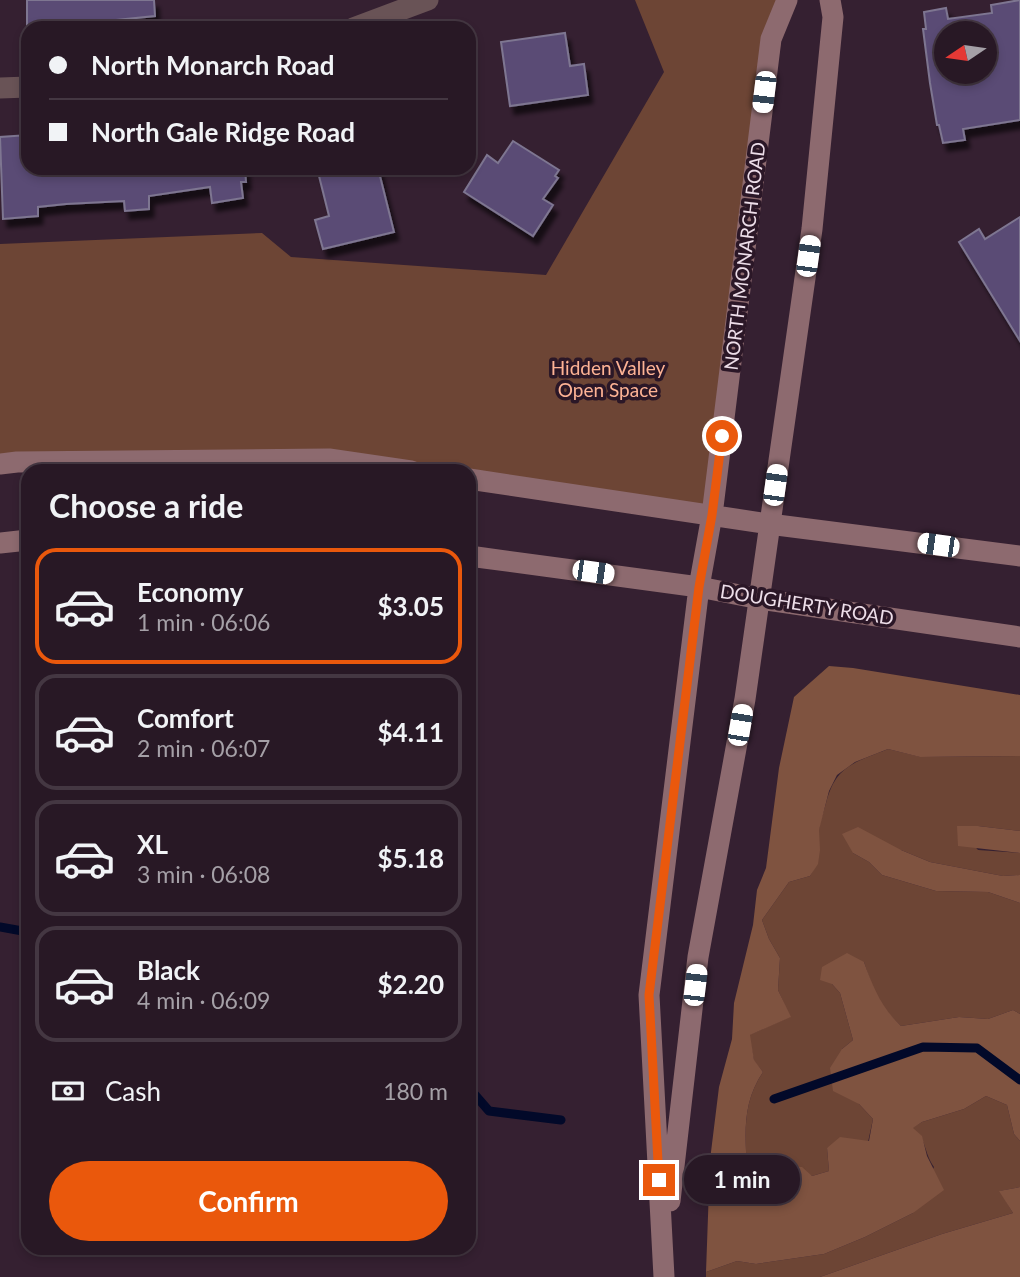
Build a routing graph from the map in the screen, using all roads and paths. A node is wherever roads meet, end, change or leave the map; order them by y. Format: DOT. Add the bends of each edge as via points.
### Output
graph roads {
  1 [pos="428,0"];
  2 [pos="787,0"];
  3 [pos="830,0"];
  4 [pos="408,19"];
  5 [pos="21,87"];
  6 [pos="0,88"];
  7 [pos="0,464"];
  8 [pos="363,464"];
  9 [pos="476,480"];
  10 [pos="712,515"];
  11 [pos="769,524"];
  12 [pos="21,541"];
  13 [pos="0,543"];
  14 [pos="1020,556"];
  15 [pos="476,557"];
  16 [pos="699,587"];
  17 [pos="760,599"];
  18 [pos="1020,637"];
  19 [pos="664,1268"];
  1 -- 4 [label="street"];
  2 -- 10 [label="street, NORTH MONARCH ROAD" via="771,39"];
  3 -- 11 [label="street" via="833,17 812,229"];
  5 -- 6 [label="street"];
  7 -- 8 [label="street" via="329,459"];
  9 -- 10 [label="street"];
  10 -- 11 [label="street"];
  10 -- 16 [label="street, NORTH MONARCH ROAD"];
  11 -- 14 [label="street"];
  11 -- 17 [label="street"];
  12 -- 13 [label="street"];
  15 -- 16 [label="street, DOUGHERTY ROAD"];
  16 -- 17 [label="street, DOUGHERTY ROAD"];
  16 -- 19 [label="street, NORTH MONARCH ROAD" via="649,995"];
  17 -- 18 [label="street, DOUGHERTY ROAD"];
  17 -- 19 [label="street" via="698,957"];
}
